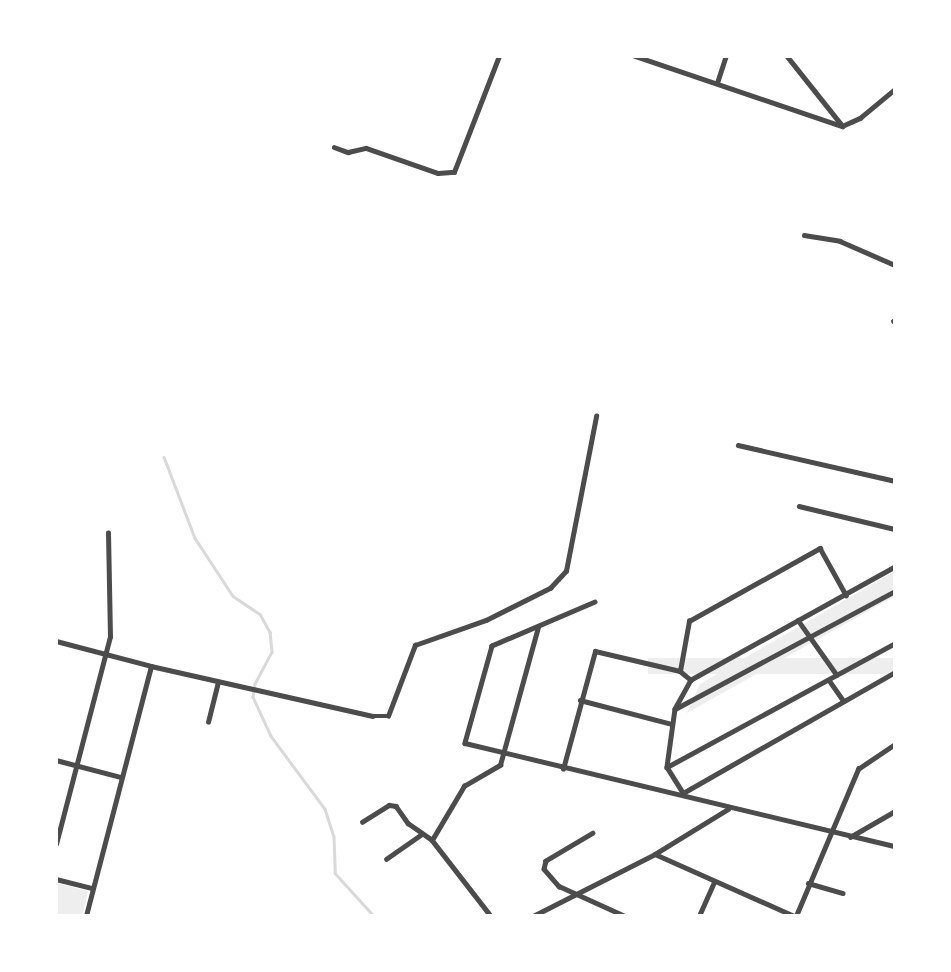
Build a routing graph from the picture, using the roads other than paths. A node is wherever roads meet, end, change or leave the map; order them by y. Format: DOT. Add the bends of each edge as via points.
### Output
graph roads {
  1 [pos="499,56"];
  2 [pos="635,56"];
  3 [pos="726,56"];
  4 [pos="787,56"];
  5 [pos="717,83"];
  6 [pos="895,89"];
  7 [pos="842,126"];
  8 [pos="334,147"];
  9 [pos="804,235"];
  10 [pos="895,265"];
  11 [pos="597,416"];
  12 [pos="738,445"];
  13 [pos="895,481"];
  14 [pos="799,506"];
  15 [pos="895,529"];
  16 [pos="108,533"];
  17 [pos="895,567"];
  18 [pos="895,591"];
  19 [pos="846,594"];
  20 [pos="596,602"];
  21 [pos="798,620"];
  22 [pos="538,626"];
  23 [pos="811,637"];
  24 [pos="56,642"];
  25 [pos="895,643"];
  26 [pos="105,654"];
  27 [pos="151,666"];
  28 [pos="680,671"];
  29 [pos="895,671"];
  30 [pos="837,676"];
  31 [pos="691,680"];
  32 [pos="829,680"];
  33 [pos="218,682"];
  34 [pos="580,700"];
  35 [pos="843,700"];
  36 [pos="675,709"];
  37 [pos="208,722"];
  38 [pos="672,724"];
  39 [pos="895,744"];
  40 [pos="504,755"];
  41 [pos="56,760"];
  42 [pos="76,765"];
  43 [pos="667,768"];
  44 [pos="562,769"];
  45 [pos="121,777"];
  46 [pos="683,793"];
  47 [pos="728,809"];
  48 [pos="895,811"];
  49 [pos="362,822"];
  50 [pos="829,830"];
  51 [pos="593,833"];
  52 [pos="422,834"];
  53 [pos="849,837"];
  54 [pos="432,840"];
  55 [pos="56,844"];
  56 [pos="895,846"];
  57 [pos="654,854"];
  58 [pos="386,859"];
  59 [pos="56,879"];
  60 [pos="715,882"];
  61 [pos="808,883"];
  62 [pos="93,888"];
  63 [pos="574,892"];
  64 [pos="844,893"];
  65 [pos="86,916"];
  66 [pos="491,916"];
  67 [pos="533,916"];
  68 [pos="625,916"];
  69 [pos="699,916"];
  70 [pos="795,916"];
  1 -- 8 [label="street" via="454,172 438,173 366,148 348,152"];
  2 -- 5 [label="street"];
  3 -- 5 [label="street"];
  4 -- 7 [label="street"];
  5 -- 7 [label="street"];
  6 -- 7 [label="street" via="860,118"];
  9 -- 10 [label="street" via="840,241"];
  11 -- 33 [label="street" via="566,571 550,588 486,620 415,645 388,716"];
  12 -- 13 [label="street"];
  14 -- 15 [label="street"];
  16 -- 26 [label="street" via="110,637"];
  17 -- 19 [label="street"];
  18 -- 23 [label="street"];
  19 -- 21 [label="street"];
  19 -- 28 [label="street" via="820,548 689,621"];
  20 -- 22 [label="street"];
  21 -- 23 [label="street"];
  21 -- 31 [label="street"];
  22 -- 40 [label="street"];
  22 -- 40 [label="street" via="492,646 465,743"];
  23 -- 30 [label="street"];
  23 -- 36 [label="street"];
  24 -- 26 [label="street"];
  25 -- 30 [label="street"];
  26 -- 27 [label="street"];
  26 -- 42 [label="street"];
  27 -- 33 [label="street"];
  27 -- 45 [label="street"];
  28 -- 31 [label="street"];
  28 -- 34 [label="street" via="595,651"];
  29 -- 35 [label="street"];
  30 -- 32 [label="street"];
  31 -- 36 [label="street"];
  32 -- 35 [label="street"];
  32 -- 43 [label="street"];
  33 -- 37 [label="street"];
  34 -- 38 [label="street"];
  34 -- 44 [label="street"];
  35 -- 46 [label="street"];
  36 -- 38 [label="street"];
  38 -- 43 [label="street"];
  39 -- 50 [label="street" via="858,769"];
  40 -- 44 [label="street"];
  40 -- 54 [label="street" via="498,767 464,786"];
  41 -- 42 [label="street"];
  42 -- 45 [label="street"];
  42 -- 55 [label="street"];
  43 -- 46 [label="street"];
  44 -- 46 [label="street"];
  45 -- 62 [label="street"];
  46 -- 47 [label="street"];
  47 -- 50 [label="street"];
  47 -- 57 [label="street"];
  48 -- 53 [label="street"];
  49 -- 52 [label="street" via="392,804"];
  50 -- 53 [label="street"];
  50 -- 61 [label="street"];
  51 -- 63 [label="street" via="544,865 551,880"];
  52 -- 54 [label="street"];
  52 -- 58 [label="street"];
  53 -- 56 [label="street"];
  54 -- 66 [label="street"];
  57 -- 60 [label="street"];
  57 -- 63 [label="street"];
  59 -- 62 [label="street"];
  60 -- 69 [label="street"];
  60 -- 70 [label="street"];
  61 -- 64 [label="street"];
  61 -- 70 [label="street"];
  62 -- 65 [label="street"];
  63 -- 67 [label="street"];
  63 -- 68 [label="street"];
}
